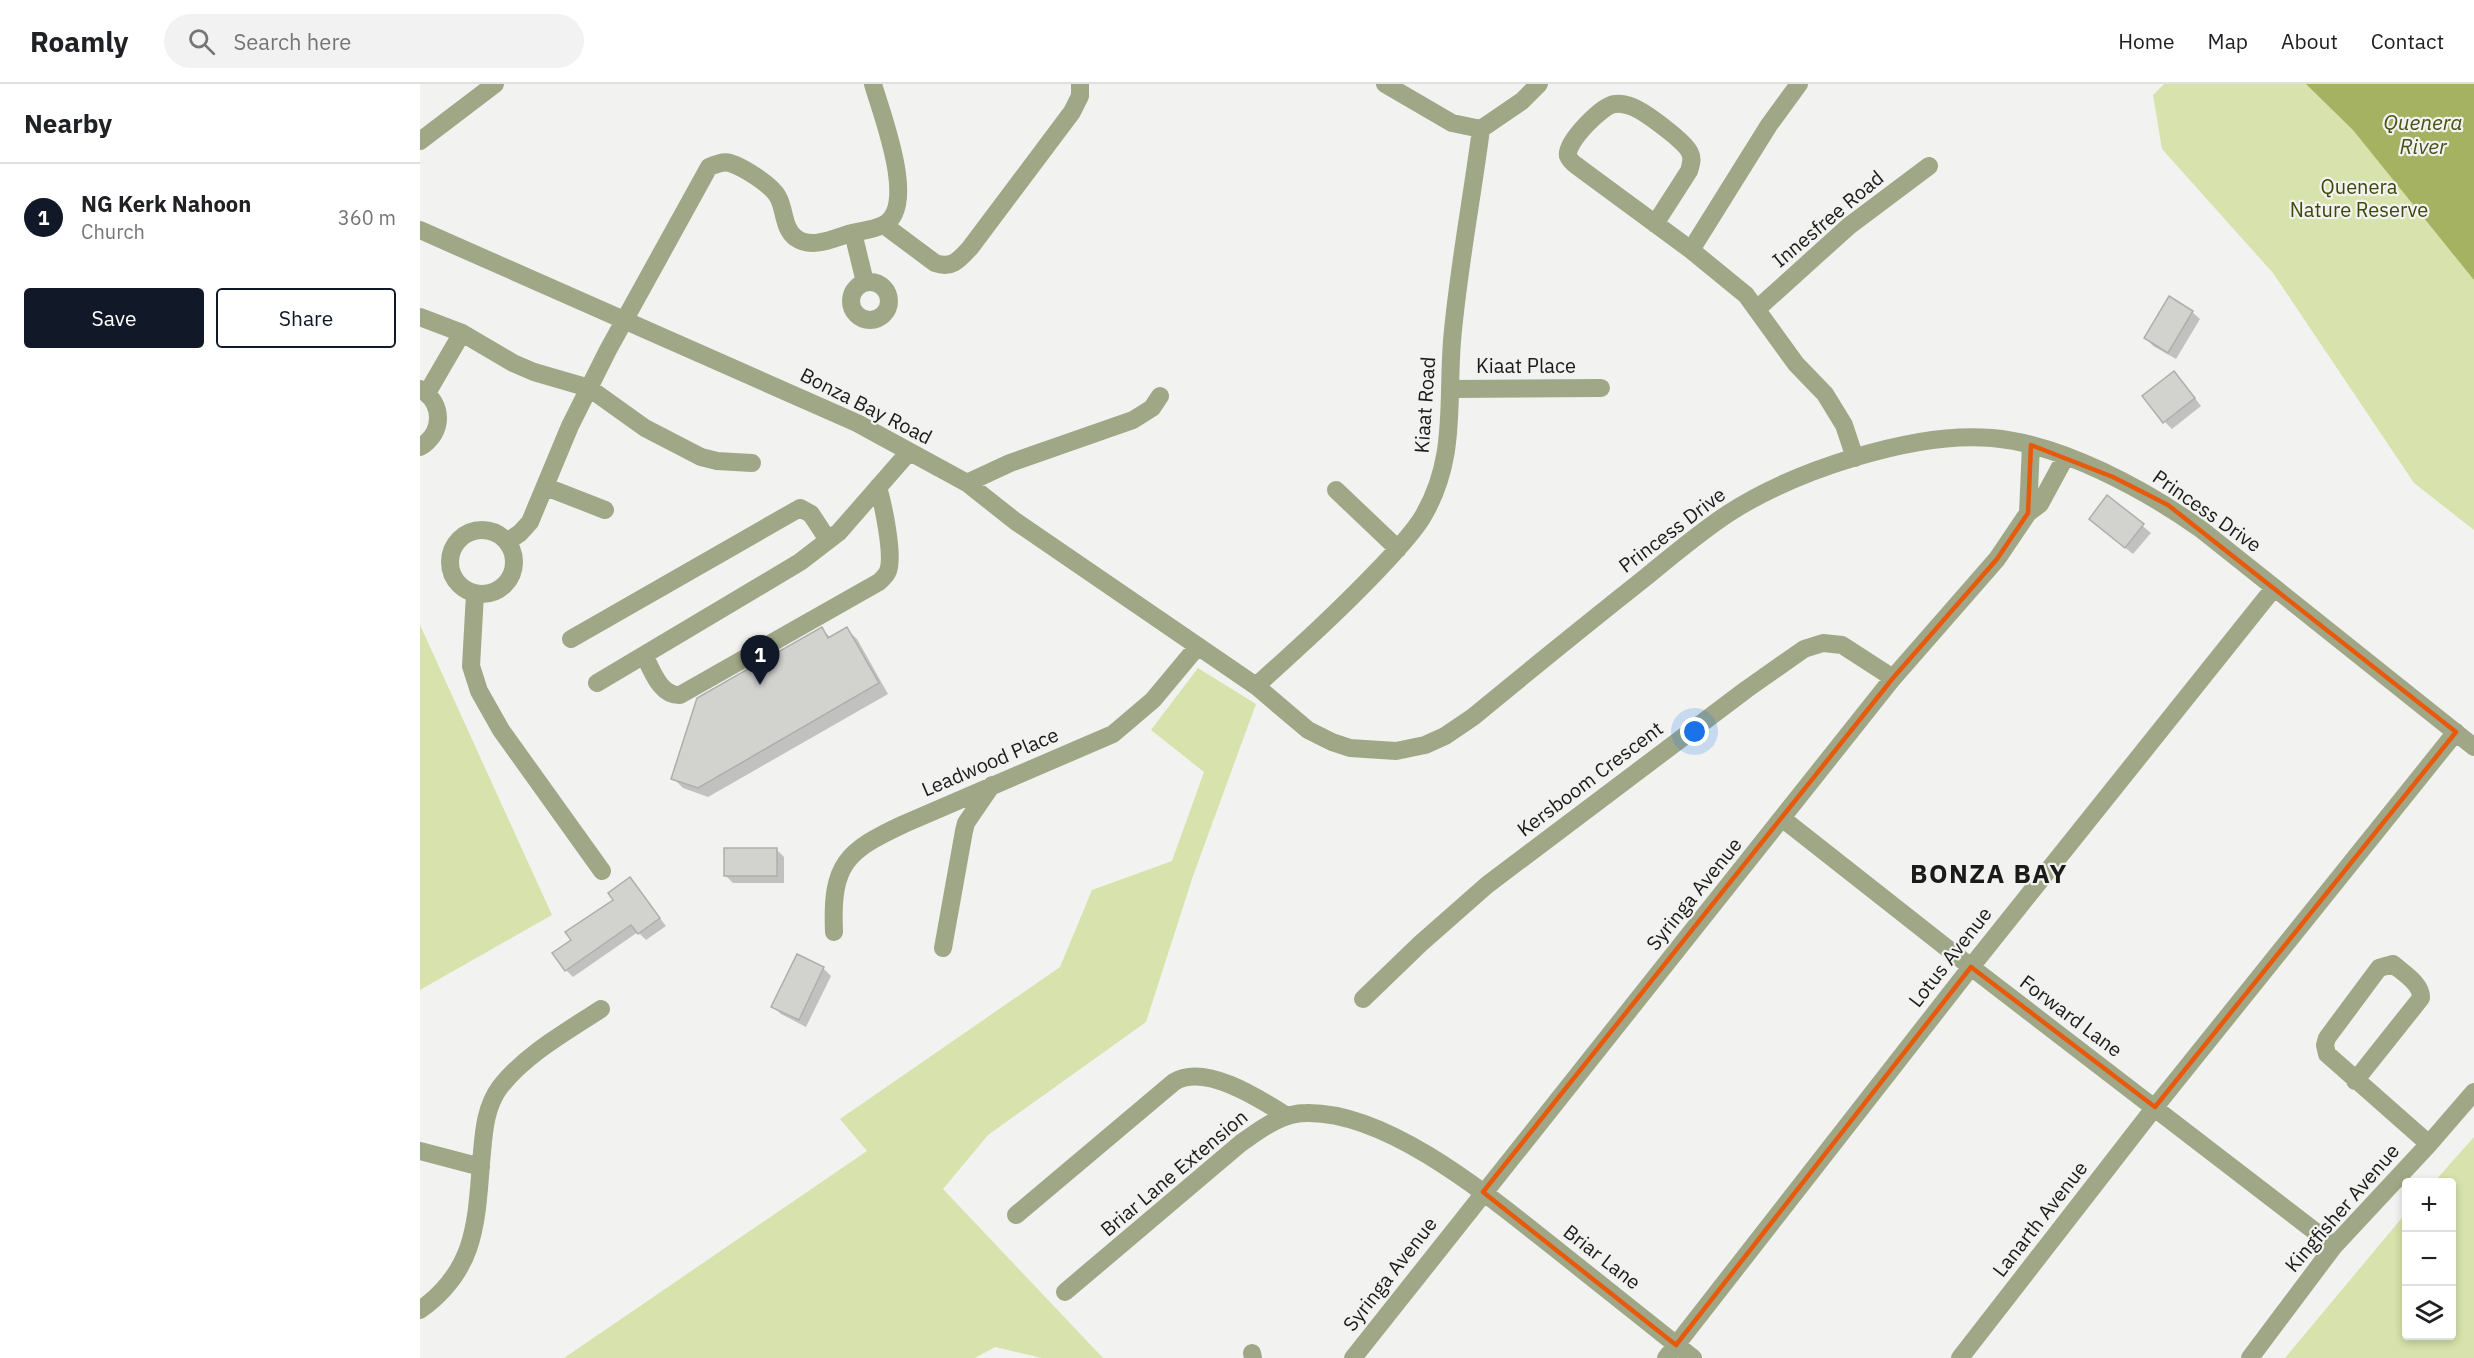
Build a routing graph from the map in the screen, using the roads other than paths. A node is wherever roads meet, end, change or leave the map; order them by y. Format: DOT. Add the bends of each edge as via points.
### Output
graph roads {
  1 [pos="495,84"];
  2 [pos="873,84"];
  3 [pos="1080,84"];
  4 [pos="1385,84"];
  5 [pos="1539,84"];
  6 [pos="1799,84"];
  7 [pos="1481,129"];
  8 [pos="420,141"];
  9 [pos="1929,166"];
  10 [pos="1655,224"];
  11 [pos="884,225"];
  12 [pos="420,230"];
  13 [pos="853,233"];
  14 [pos="1691,250"];
  15 [pos="866,282"];
  16 [pos="1757,309"];
  17 [pos="420,317"];
  18 [pos="623,320"];
  19 [pos="462,333"];
  20 [pos="589,388"];
  21 [pos="1601,388"];
  22 [pos="1452,389"];
  23 [pos="424,391"];
  24 [pos="1160,396"];
  25 [pos="2031,445"];
  26 [pos="420,447"];
  27 [pos="909,452"];
  28 [pos="2066,456"];
  29 [pos="1856,459"];
  30 [pos="752,463"];
  31 [pos="967,483"];
  32 [pos="546,487"];
  33 [pos="878,487"];
  34 [pos="1336,490"];
  35 [pos="605,510"];
  36 [pos="2028,513"];
  37 [pos="828,540"];
  38 [pos="507,542"];
  39 [pos="1398,549"];
  40 [pos="2274,588"];
  41 [pos="476,594"];
  42 [pos="571,639"];
  43 [pos="1198,646"];
  44 [pos="644,655"];
  45 [pos="1893,678"];
  46 [pos="597,683"];
  47 [pos="1256,686"];
  48 [pos="2456,732"];
  49 [pos="2474,747"];
  50 [pos="993,783"];
  51 [pos="1783,819"];
  52 [pos="602,871"];
  53 [pos="834,932"];
  54 [pos="943,948"];
  55 [pos="1971,967"];
  56 [pos="1363,999"];
  57 [pos="601,1009"];
  58 [pos="2355,1081"];
  59 [pos="2474,1092"];
  60 [pos="2155,1107"];
  61 [pos="1287,1116"];
  62 [pos="2429,1144"];
  63 [pos="420,1151"];
  64 [pos="481,1167"];
  65 [pos="1483,1192"];
  66 [pos="1016,1215"];
  67 [pos="2334,1246"];
  68 [pos="1065,1292"];
  69 [pos="420,1310"];
  70 [pos="1671,1351"];
  71 [pos="1353,1358"];
  72 [pos="1693,1358"];
  73 [pos="1960,1358"];
  74 [pos="2250,1358"];
  1 -- 8 [label="street"];
  2 -- 11 [label="street" via="900,187 898,208"];
  3 -- 11 [label="street" via="1080,96 1072,112 957,262 944,266 934,263"];
  4 -- 7 [label="street" via="1452,123"];
  5 -- 7 [label="street" via="1522,101"];
  6 -- 14 [label="street" via="1769,124"];
  7 -- 22 [label="street, Kiaat Road" via="1454,331"];
  9 -- 16 [label="street, Innesfree Road" via="1849,226"];
  10 -- 10 [label="street" via="1568,156 1570,143 1606,106 1624,104 1635,108 1690,152 1689,171"];
  10 -- 14 [label="street"];
  11 -- 13 [label="street"];
  12 -- 18 [label="street, Bonza Bay Road"];
  13 -- 15 [label="street"];
  13 -- 18 [label="street" via="816,243 803,242 788,229 771,186 731,163 717,163 703,174"];
  14 -- 16 [label="street" via="1746,295"];
  16 -- 29 [label="street" via="1780,344 1834,405"];
  17 -- 19 [label="street"];
  18 -- 20 [label="street"];
  18 -- 27 [label="street, Bonza Bay Road" via="857,423"];
  19 -- 20 [label="street" via="524,367"];
  19 -- 23 [label="street"];
  20 -- 30 [label="street" via="645,428 702,457"];
  20 -- 32 [label="street"];
  21 -- 22 [label="street, Kiaat Place"];
  22 -- 39 [label="street, Kiaat Road" via="1449,438 1440,477 1421,519"];
  23 -- 26 [label="street" via="434,401 439,421 430,440"];
  24 -- 31 [label="street" via="1152,408 1133,420 1016,460"];
  25 -- 28 [label="street, Princess Drive"];
  25 -- 29 [label="street, Princess Drive" via="1992,438 1950,438 1897,446"];
  25 -- 36 [label="street"];
  27 -- 31 [label="street, Bonza Bay Road"];
  27 -- 33 [label="street"];
  28 -- 36 [label="street, Syringa Avenue" via="2040,504"];
  28 -- 40 [label="street, Princess Drive" via="2168,505"];
  29 -- 47 [label="street, Princess Drive" via="1780,486 1729,512 1473,717 1425,745 1396,751 1350,748 1332,742 1308,730"];
  31 -- 43 [label="street, Bonza Bay Road" via="1015,521"];
  32 -- 35 [label="street"];
  32 -- 38 [label="street" via="530,522"];
  33 -- 37 [label="street"];
  33 -- 44 [label="street" via="889,565 879,582 680,695 662,688"];
  34 -- 39 [label="street"];
  36 -- 45 [label="street, Syringa Avenue" via="1997,559"];
  37 -- 42 [label="street" via="811,514 804,509 795,510"];
  37 -- 44 [label="street" via="800,562"];
  38 -- 41 [label="street" via="513,555 511,576 497,591"];
  38 -- 41 [label="street" via="483,530 472,532 456,544 450,563 452,574 465,590"];
  39 -- 47 [label="street, Kiaat Road"];
  40 -- 48 [label="street, Princess Drive"];
  40 -- 55 [label="street, Lotus Avenue"];
  41 -- 52 [label="street" via="471,666 479,691 501,730"];
  43 -- 47 [label="street, Bonza Bay Road"];
  43 -- 50 [label="street, Leadwood Place" via="1153,700 1113,734"];
  44 -- 46 [label="street"];
  45 -- 51 [label="street, Syringa Avenue"];
  45 -- 56 [label="street, Kersboom Crescent" via="1842,645 1823,643 1804,649 1487,885"];
  48 -- 49 [label="street, Princess Drive"];
  48 -- 60 [label="street, Lanarth Avenue"];
  50 -- 53 [label="street, Leadwood Place" via="872,839 853,853 839,873 832,900"];
  50 -- 54 [label="street" via="966,823"];
  51 -- 55 [label="street, Forward Lane"];
  51 -- 65 [label="street, Syringa Avenue"];
  55 -- 60 [label="street, Forward Lane"];
  55 -- 70 [label="street, Lotus Avenue"];
  57 -- 64 [label="street" via="524,1063 500,1088 485,1118"];
  58 -- 58 [label="street" via="2327,1054 2327,1038 2379,968 2393,964 2418,986 2421,998"];
  58 -- 62 [label="street"];
  59 -- 62 [label="street, Kingfisher Avenue"];
  60 -- 67 [label="street, Forward Lane"];
  60 -- 73 [label="street, Lanarth Avenue"];
  61 -- 65 [label="street, Briar Lane Extension" via="1331,1115 1384,1132 1432,1157"];
  61 -- 66 [label="street" via="1238,1089 1203,1077 1183,1076"];
  61 -- 68 [label="street, Briar Lane Extension" via="1241,1143"];
  62 -- 67 [label="street, Kingfisher Avenue"];
  63 -- 64 [label="street"];
  64 -- 69 [label="street" via="474,1229 466,1259 436,1298"];
  65 -- 70 [label="street, Briar Lane"];
  65 -- 71 [label="street, Syringa Avenue"];
  67 -- 74 [label="street, Kingfisher Avenue"];
  70 -- 72 [label="street, Briar Lane"];
}
